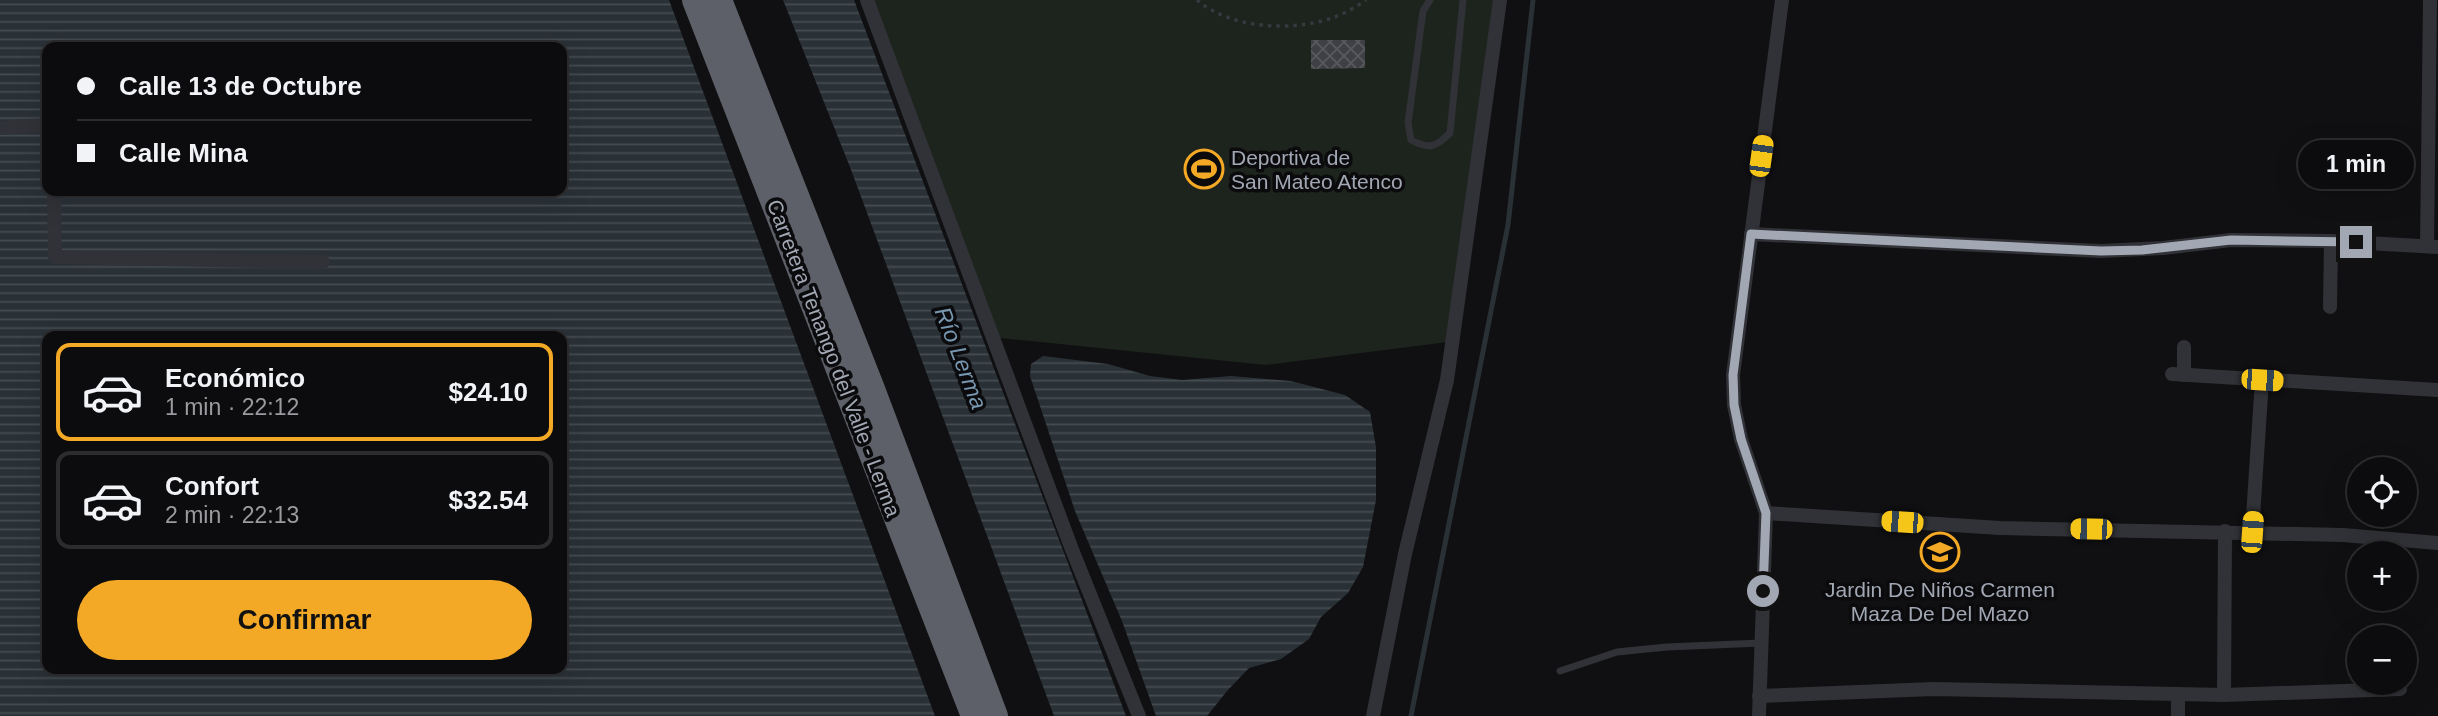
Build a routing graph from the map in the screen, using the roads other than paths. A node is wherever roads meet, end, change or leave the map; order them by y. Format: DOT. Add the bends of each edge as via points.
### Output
graph roads {
  1 [pos="695,0"];
  2 [pos="719,0"];
  3 [pos="867,0"];
  4 [pos="1430,0"];
  5 [pos="1463,0"];
  6 [pos="1500,0"];
  7 [pos="1782,0"];
  8 [pos="2430,0"];
  9 [pos="42,125"];
  10 [pos="0,128"];
  11 [pos="54,196"];
  12 [pos="1751,234"];
  13 [pos="2331,241"];
  14 [pos="2433,246"];
  15 [pos="323,262"];
  16 [pos="2330,307"];
  17 [pos="2185,347"];
  18 [pos="2262,380"];
  19 [pos="2438,390"];
  20 [pos="1766,513"];
  21 [pos="2225,531"];
  22 [pos="2252,532"];
  23 [pos="2438,543"];
  24 [pos="1761,643"];
  25 [pos="1560,671"];
  26 [pos="2347,691"];
  27 [pos="2178,695"];
  28 [pos="2224,695"];
  29 [pos="1759,696"];
  30 [pos="974,716"];
  31 [pos="995,716"];
  32 [pos="1139,716"];
  33 [pos="1373,716"];
  34 [pos="1759,716"];
  35 [pos="2178,716"];
  1 -- 30 [label="highway, Carretera Tenango del Valle - Lerma"];
  2 -- 31 [label="highway"];
  3 -- 32 [label="street" via="1071,547"];
  4 -- 5 [label="lane" via="1423,11 1408,123 1411,140 1423,146 1438,145 1450,133"];
  6 -- 33 [label="street" via="1447,380 1405,554"];
  7 -- 12 [label="street"];
  8 -- 14 [label="street"];
  9 -- 10 [label="street"];
  11 -- 15 [label="street" via="55,257"];
  12 -- 13 [label="street" via="2101,251 2231,240"];
  12 -- 20 [label="street" via="1733,375 1734,405"];
  13 -- 14 [label="street"];
  13 -- 16 [label="street"];
  17 -- 18 [label="street" via="2178,374"];
  18 -- 19 [label="street"];
  18 -- 22 [label="street"];
  20 -- 21 [label="street" via="2000,528"];
  20 -- 24 [label="street"];
  21 -- 22 [label="street"];
  21 -- 28 [label="street"];
  22 -- 23 [label="street"];
  24 -- 25 [label="lane" via="1617,652"];
  24 -- 29 [label="street"];
  26 -- 28 [label="street"];
  27 -- 28 [label="street"];
  27 -- 29 [label="street" via="1933,689"];
  27 -- 35 [label="street"];
  29 -- 34 [label="street"];
}
